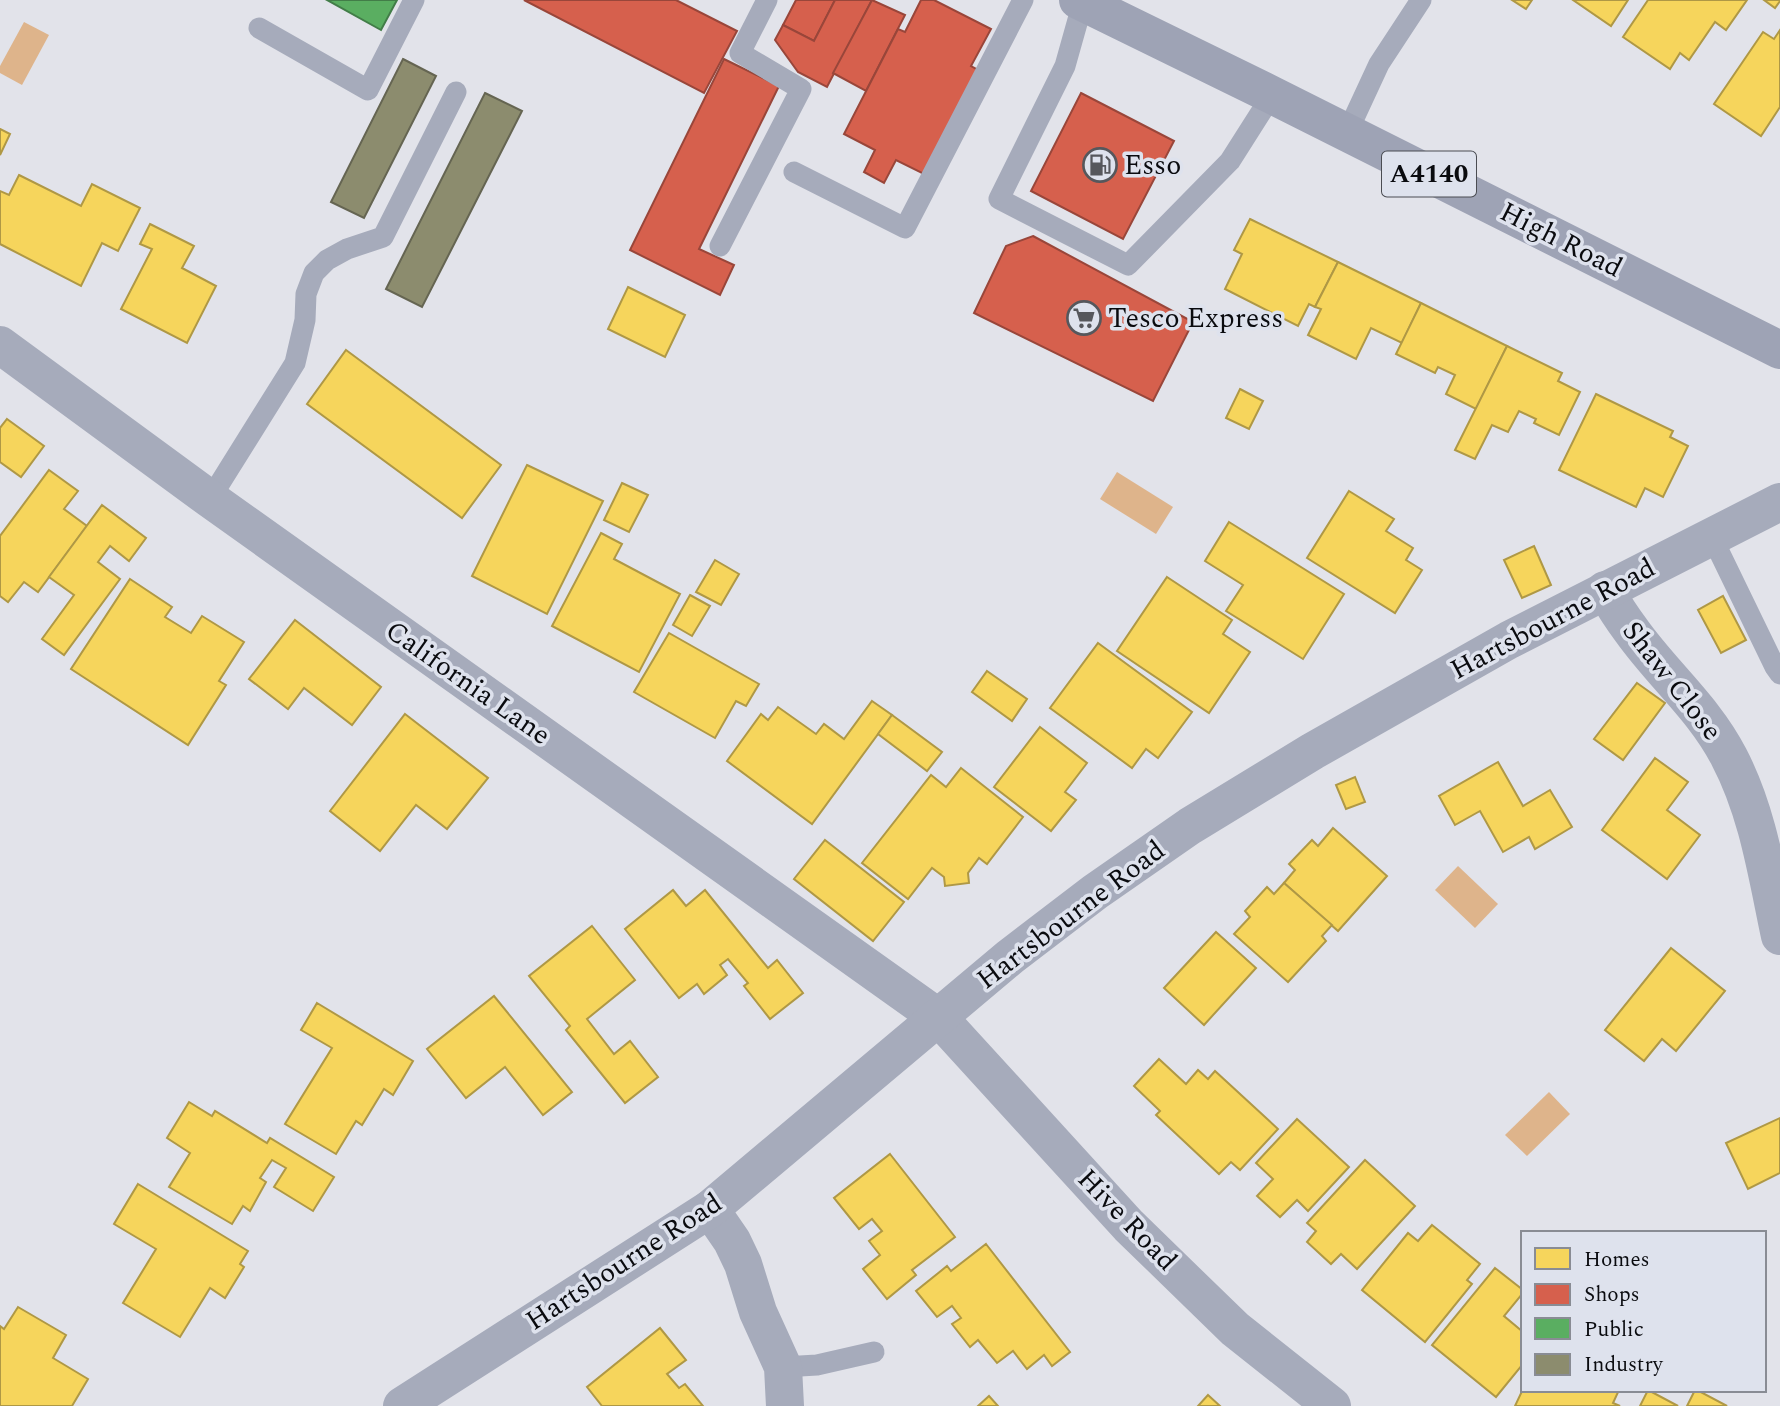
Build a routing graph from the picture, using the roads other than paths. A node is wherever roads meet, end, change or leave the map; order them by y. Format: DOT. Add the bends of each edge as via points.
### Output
graph roads {
  1 [pos="414,0"];
  2 [pos="767,0"];
  3 [pos="1023,0"];
  4 [pos="1421,0"];
  5 [pos="1086,2"];
  6 [pos="259,28"];
  7 [pos="456,92"];
  8 [pos="1272,95"];
  9 [pos="1346,133"];
  10 [pos="794,172"];
  11 [pos="720,246"];
  12 [pos="0,345"];
  13 [pos="1780,350"];
  14 [pos="210,499"];
  15 [pos="1780,502"];
  16 [pos="1711,535"];
  17 [pos="1605,590"];
  18 [pos="1780,674"];
  19 [pos="1780,936"];
  20 [pos="939,1018"];
  21 [pos="710,1209"];
  22 [pos="874,1352"];
  23 [pos="783,1367"];
  24 [pos="408,1404"];
  25 [pos="785,1406"];
  26 [pos="1332,1406"];
  1 -- 6 [label="lane" via="368,90"];
  2 -- 11 [label="lane" via="740,53 801,89"];
  3 -- 10 [label="lane" via="905,228"];
  4 -- 9 [label="lane" via="1379,64"];
  5 -- 8 [label="main road, High Road / A4140"];
  5 -- 8 [label="lane" via="1065,66 999,199 1128,265 1230,161"];
  7 -- 14 [label="lane" via="383,237 347,249 314,273 295,363"];
  8 -- 9 [label="main road, High Road / A4140"];
  9 -- 13 [label="main road, High Road / A4140"];
  12 -- 14 [label="street, California Lane"];
  14 -- 20 [label="street, California Lane"];
  15 -- 16 [label="street, Hartsbourne Road"];
  16 -- 17 [label="street, Hartsbourne Road"];
  16 -- 18 [label="lane"];
  17 -- 19 [label="street, Shaw Close" via="1728,755 1760,839"];
  17 -- 20 [label="street, Hartsbourne Road" via="1451,672 1190,826 1010,957"];
  20 -- 21 [label="street, Hartsbourne Road"];
  20 -- 26 [label="street, Hive Road" via="1129,1226 1235,1329"];
  21 -- 23 [label="street" via="743,1264"];
  21 -- 24 [label="street, Hartsbourne Road"];
  22 -- 23 [label="lane" via="817,1365"];
  23 -- 25 [label="street"];
}
